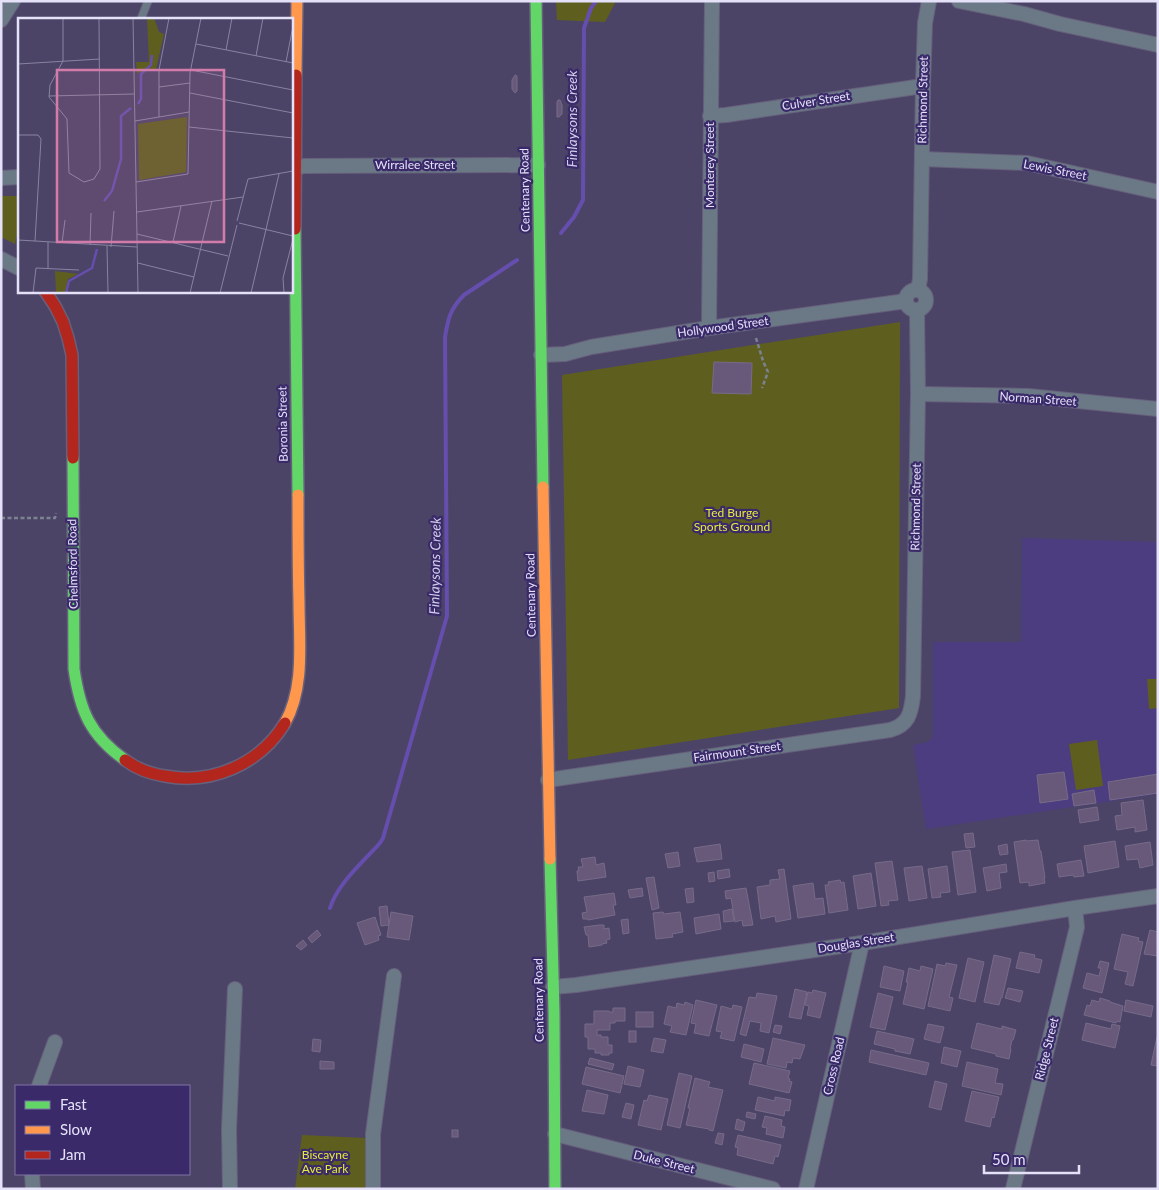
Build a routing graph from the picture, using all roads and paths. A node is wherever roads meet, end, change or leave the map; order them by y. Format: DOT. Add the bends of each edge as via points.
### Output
graph roads {
  1 [pos="14,1"];
  2 [pos="148,1"];
  3 [pos="297,1"];
  4 [pos="536,1"];
  5 [pos="712,1"];
  6 [pos="928,1"];
  7 [pos="959,1"];
  8 [pos="141,18"];
  9 [pos="1,20"];
  10 [pos="1158,45"];
  11 [pos="923,86"];
  12 [pos="710,116"];
  13 [pos="922,158"];
  14 [pos="538,165"];
  15 [pos="293,169"];
  16 [pos="18,177"];
  17 [pos="1,178"];
  18 [pos="1158,192"];
  19 [pos="1,260"];
  20 [pos="18,268"];
  21 [pos="918,290"];
  22 [pos="46,292"];
  23 [pos="906,300"];
  24 [pos="917,310"];
  25 [pos="709,328"];
  26 [pos="756,338"];
  27 [pos="541,355"];
  28 [pos="762,388"];
  29 [pos="918,394"];
  30 [pos="1158,409"];
  31 [pos="73,502"];
  32 [pos="1,518"];
  33 [pos="912,704"];
  34 [pos="186,779"];
  35 [pos="548,780"];
  36 [pos="1158,896"];
  37 [pos="1075,908"];
  38 [pos="862,942"];
  39 [pos="394,976"];
  40 [pos="553,987"];
  41 [pos="235,989"];
  42 [pos="55,1042"];
  43 [pos="39,1085"];
  44 [pos="555,1134"];
  45 [pos="32,1175"];
  46 [pos="33,1189"];
  47 [pos="230,1189"];
  48 [pos="373,1189"];
  49 [pos="555,1189"];
  50 [pos="773,1189"];
  51 [pos="806,1189"];
  52 [pos="1013,1189"];
  1 -- 9 [label="street"];
  2 -- 8 [label="lane"];
  3 -- 15 [label="street, Boronia Street"];
  4 -- 14 [label="street, Centenary Road"];
  5 -- 12 [label="street, Monterey Street"];
  6 -- 11 [label="street, Richmond Street"];
  7 -- 10 [label="street"];
  11 -- 12 [label="street, Culver Street"];
  11 -- 13 [label="street, Richmond Street"];
  12 -- 25 [label="street, Monterey Street"];
  13 -- 18 [label="street, Lewis Street" via="1027,163"];
  13 -- 21 [label="street, Richmond Street"];
  14 -- 15 [label="street, Wirralee Street" via="304,166"];
  14 -- 27 [label="street, Centenary Road"];
  15 -- 34 [label="street, Boronia Street" via="299,663 296,695 284,725 261,752 240,767 221,775"];
  16 -- 17 [label="street"];
  19 -- 20 [label="street"];
  21 -- 23 [label="street" via="910,292"];
  21 -- 24 [label="street" via="927,300 925,306"];
  22 -- 31 [label="street, Chelmsford Road" via="60,313 72,355"];
  23 -- 24 [label="street" via="909,308"];
  23 -- 25 [label="street, Hollywood Street"];
  24 -- 29 [label="street, Richmond Street"];
  25 -- 27 [label="street, Hollywood Street" via="565,354"];
  26 -- 28 [label="path" via="768,372"];
  27 -- 35 [label="street, Centenary Road"];
  29 -- 30 [label="street, Norman Street" via="1028,396"];
  29 -- 33 [label="street, Richmond Street"];
  31 -- 32 [label="path" via="56,506 55,518"];
  31 -- 34 [label="street, Chelmsford Road" via="74,670 83,712 101,741 120,757 151,774"];
  33 -- 35 [label="street, Fairmount Street" via="909,718 890,730"];
  35 -- 40 [label="street, Centenary Road"];
  36 -- 37 [label="street, Douglas Street"];
  37 -- 38 [label="street, Douglas Street"];
  37 -- 52 [label="street, Ridge Street" via="1076,927"];
  38 -- 40 [label="street, Douglas Street"];
  38 -- 51 [label="street, Cross Road"];
  39 -- 48 [label="street" via="372,1134"];
  40 -- 44 [label="street, Centenary Road"];
  41 -- 47 [label="street"];
  42 -- 43 [label="street"];
  44 -- 49 [label="street, Centenary Road"];
  44 -- 50 [label="street, Duke Street"];
  45 -- 46 [label="street"];
}
